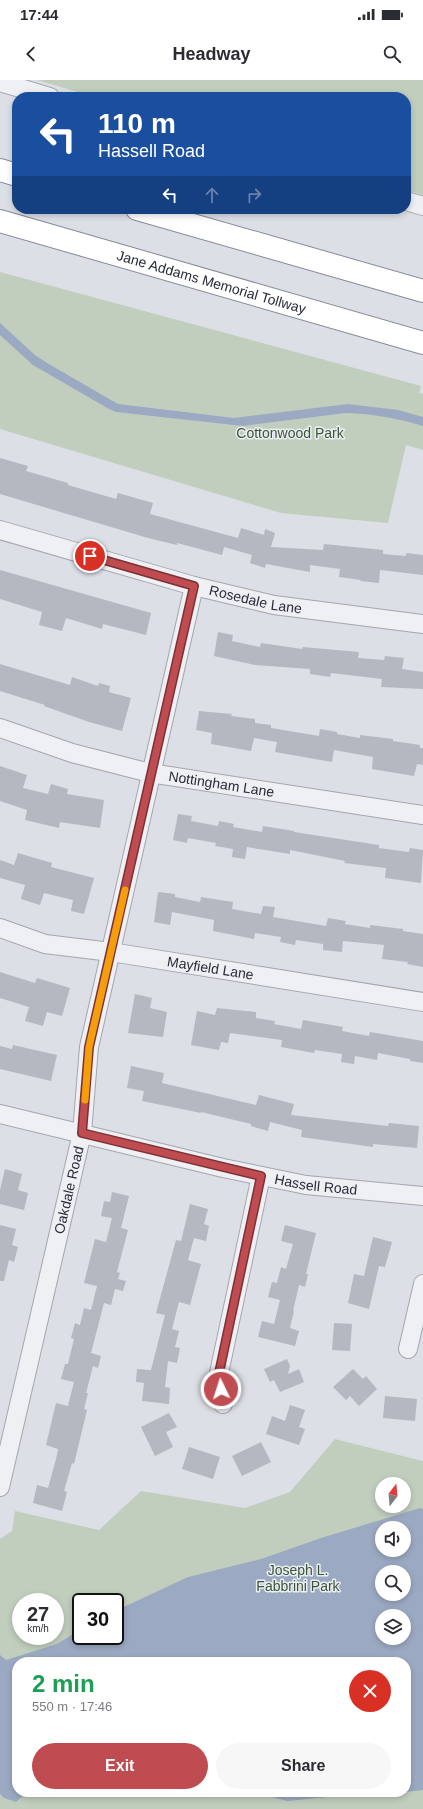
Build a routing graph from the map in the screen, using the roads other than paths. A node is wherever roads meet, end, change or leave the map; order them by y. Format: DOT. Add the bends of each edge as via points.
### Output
graph roads {
  1 [pos="0,82"];
  2 [pos="33,92"];
  3 [pos="0,170"];
  4 [pos="12,174"];
  5 [pos="411,202"];
  6 [pos="423,206"];
  7 [pos="154,214"];
  8 [pos="0,221"];
  9 [pos="423,291"];
  10 [pos="423,343"];
  11 [pos="0,530"];
  12 [pos="194,586"];
  13 [pos="423,624"];
  14 [pos="0,728"];
  15 [pos="150,773"];
  16 [pos="423,815"];
  17 [pos="0,928"];
  18 [pos="111,952"];
  19 [pos="423,1002"];
  20 [pos="0,1114"];
  21 [pos="82,1133"];
  22 [pos="261,1176"];
  23 [pos="423,1196"];
  24 [pos="423,1284"];
  25 [pos="408,1349"];
  26 [pos="223,1404"];
  27 [pos="0,1487"];
  1 -- 2 [label="street"];
  3 -- 4 [label="highway"];
  5 -- 6 [label="street"];
  7 -- 9 [label="highway"];
  8 -- 10 [label="highway, Jane Addams Memorial Tollway"];
  11 -- 12 [label="street, Rosedale Lane"];
  12 -- 13 [label="street, Rosedale Lane" via="274,605"];
  12 -- 15 [label="street, Oakdale Road"];
  14 -- 15 [label="street, Nottingham Lane" via="72,753"];
  15 -- 16 [label="street, Nottingham Lane"];
  15 -- 18 [label="street, Oakdale Road"];
  17 -- 18 [label="street, Mayfield Lane" via="45,944"];
  18 -- 19 [label="street, Mayfield Lane"];
  18 -- 21 [label="street, Oakdale Road" via="89,1047"];
  20 -- 21 [label="street, Hassell Road"];
  21 -- 22 [label="street, Hassell Road"];
  21 -- 27 [label="street, Oakdale Road"];
  22 -- 23 [label="street, Hassell Road" via="306,1185"];
  22 -- 26 [label="street" via="219,1373"];
  24 -- 25 [label="street"];
}
